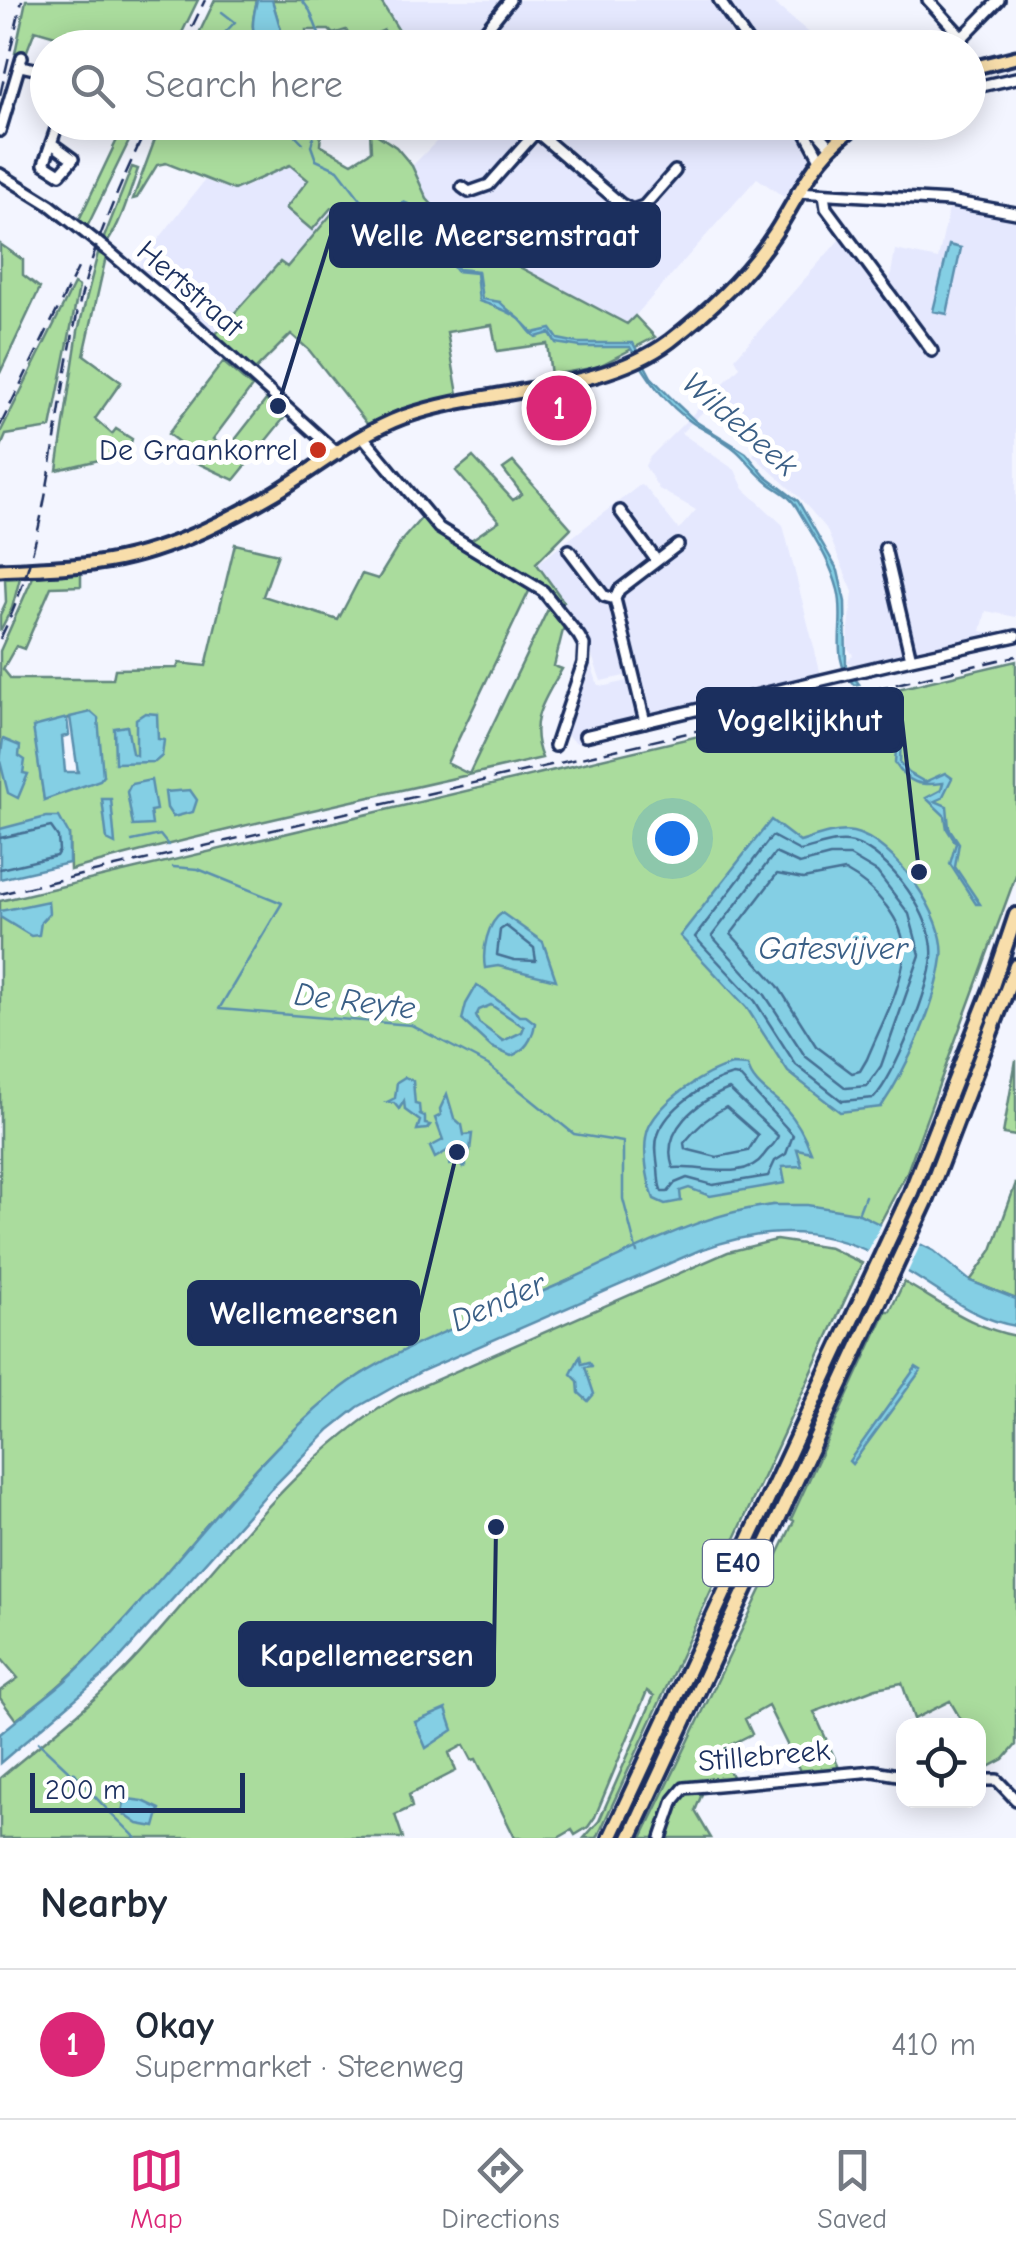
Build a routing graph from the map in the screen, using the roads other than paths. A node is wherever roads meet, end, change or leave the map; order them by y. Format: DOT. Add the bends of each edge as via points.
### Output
graph roads {
  1 [pos="510,0"];
  2 [pos="719,0"];
  3 [pos="928,0"];
  4 [pos="999,0"];
  5 [pos="486,30"];
  6 [pos="740,30"];
  7 [pos="956,30"];
  8 [pos="969,30"];
  9 [pos="1016,57"];
  10 [pos="986,64"];
  11 [pos="30,66"];
  12 [pos="1016,78"];
  13 [pos="986,85"];
  14 [pos="0,131"];
  15 [pos="53,140"];
  16 [pos="529,140"];
  17 [pos="545,140"];
  18 [pos="810,140"];
  19 [pos="825,140"];
  20 [pos="838,140"];
  21 [pos="52,143"];
  22 [pos="830,146"];
  23 [pos="819,158"];
  24 [pos="675,172"];
  25 [pos="0,174"];
  26 [pos="462,187"];
  27 [pos="798,192"];
  28 [pos="824,196"];
  29 [pos="1016,213"];
  30 [pos="932,351"];
  31 [pos="364,438"];
  32 [pos="338,454"];
  33 [pos="620,511"];
  34 [pos="678,545"];
  35 [pos="885,548"];
  36 [pos="569,550"];
  37 [pos="657,561"];
  38 [pos="0,570"];
  39 [pos="614,599"];
  40 [pos="1016,636"];
  41 [pos="911,659"];
  42 [pos="645,722"];
  43 [pos="585,736"];
  44 [pos="555,746"];
  45 [pos="1014,921"];
  46 [pos="1016,966"];
  47 [pos="896,1775"];
  48 [pos="986,1780"];
  49 [pos="1016,1800"];
  50 [pos="610,1838"];
  51 [pos="630,1838"];
  52 [pos="661,1838"];
  1 -- 5 [label="street"];
  2 -- 6 [label="street"];
  3 -- 7 [label="street"];
  4 -- 8 [label="street"];
  9 -- 10 [label="main road"];
  11 -- 14 [label="street" via="22,61"];
  12 -- 13 [label="street"];
  15 -- 21 [label="street"];
  16 -- 26 [label="street" via="489,185 469,192"];
  17 -- 24 [label="street" via="632,210"];
  18 -- 23 [label="street"];
  19 -- 22 [label="street"];
  20 -- 22 [label="main road"];
  22 -- 23 [label="main road"];
  23 -- 27 [label="main road"];
  25 -- 32 [label="street, Hertstraat" via="132,271"];
  27 -- 28 [label="street"];
  27 -- 31 [label="main road" via="742,277 641,360 597,376 428,410"];
  28 -- 29 [label="street" via="950,201"];
  28 -- 30 [label="street" via="826,208"];
  31 -- 32 [label="main road"];
  31 -- 44 [label="street" via="439,528 544,591 579,636 583,663"];
  32 -- 38 [label="main road" via="264,500 160,548 99,563"];
  33 -- 37 [label="street"];
  34 -- 37 [label="street"];
  35 -- 41 [label="street"];
  36 -- 39 [label="street" via="604,596"];
  37 -- 39 [label="street"];
  39 -- 42 [label="street"];
  40 -- 41 [label="street"];
  41 -- 42 [label="street"];
  42 -- 43 [label="street"];
  45 -- 50 [label="highway, E40" via="911,1192"];
  46 -- 51 [label="highway, E40" via="927,1199"];
  47 -- 52 [label="street, Stillebreek" via="688,1786 674,1800"];
  48 -- 49 [label="street" via="998,1780"];
}
